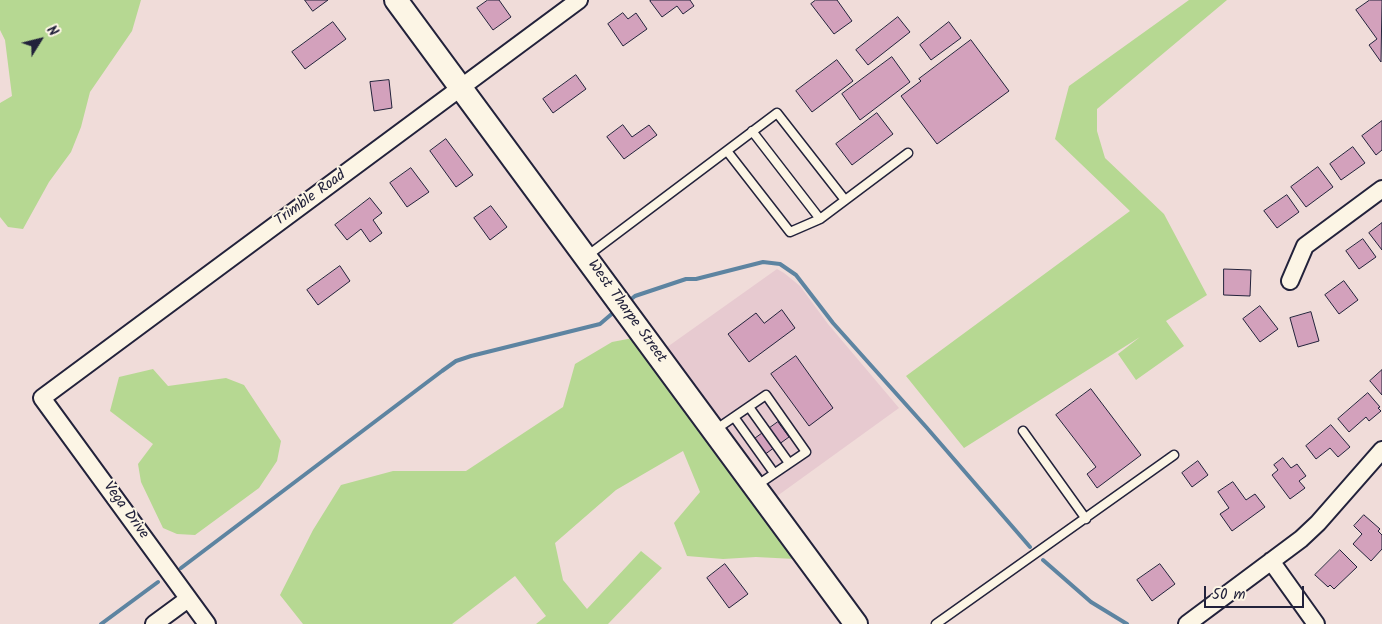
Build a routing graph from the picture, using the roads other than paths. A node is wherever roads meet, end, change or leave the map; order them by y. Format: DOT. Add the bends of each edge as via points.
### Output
graph roads {
  1 [pos="396,0"];
  2 [pos="579,0"];
  3 [pos="460,88"];
  4 [pos="752,131"];
  5 [pos="726,151"];
  6 [pos="908,153"];
  7 [pos="1382,189"];
  8 [pos="845,200"];
  9 [pos="820,219"];
  10 [pos="585,258"];
  11 [pos="1290,281"];
  12 [pos="42,398"];
  13 [pos="749,407"];
  14 [pos="734,417"];
  15 [pos="713,431"];
  16 [pos="1023,431"];
  17 [pos="1382,450"];
  18 [pos="1174,455"];
  19 [pos="789,463"];
  20 [pos="774,473"];
  21 [pos="755,487"];
  22 [pos="1086,518"];
  23 [pos="1271,561"];
  24 [pos="188,599"];
  25 [pos="154,624"];
  26 [pos="207,624"];
  27 [pos="856,624"];
  28 [pos="936,624"];
  29 [pos="1187,624"];
  30 [pos="1316,624"];
  1 -- 3 [label="main road, West Tharpe Street"];
  2 -- 3 [label="street, Trimble Road"];
  3 -- 10 [label="main road, West Tharpe Street"];
  3 -- 12 [label="street, Trimble Road"];
  4 -- 5 [label="lane"];
  4 -- 8 [label="lane" via="777,113"];
  4 -- 9 [label="lane"];
  5 -- 9 [label="lane" via="790,232"];
  5 -- 10 [label="lane"];
  6 -- 8 [label="lane"];
  7 -- 11 [label="street" via="1305,246"];
  8 -- 9 [label="lane"];
  10 -- 15 [label="main road, West Tharpe Street"];
  12 -- 24 [label="street, Vega Drive"];
  13 -- 14 [label="lane"];
  13 -- 19 [label="lane"];
  13 -- 19 [label="lane" via="766,395 806,452"];
  14 -- 15 [label="lane"];
  14 -- 20 [label="lane"];
  15 -- 21 [label="main road, West Tharpe Street"];
  16 -- 22 [label="lane"];
  17 -- 23 [label="street" via="1318,523"];
  18 -- 22 [label="lane"];
  19 -- 20 [label="lane"];
  20 -- 21 [label="lane"];
  21 -- 27 [label="main road, West Tharpe Street"];
  22 -- 28 [label="lane"];
  23 -- 29 [label="street"];
  23 -- 30 [label="street"];
  24 -- 25 [label="street"];
  24 -- 26 [label="street, Vega Drive"];
}
